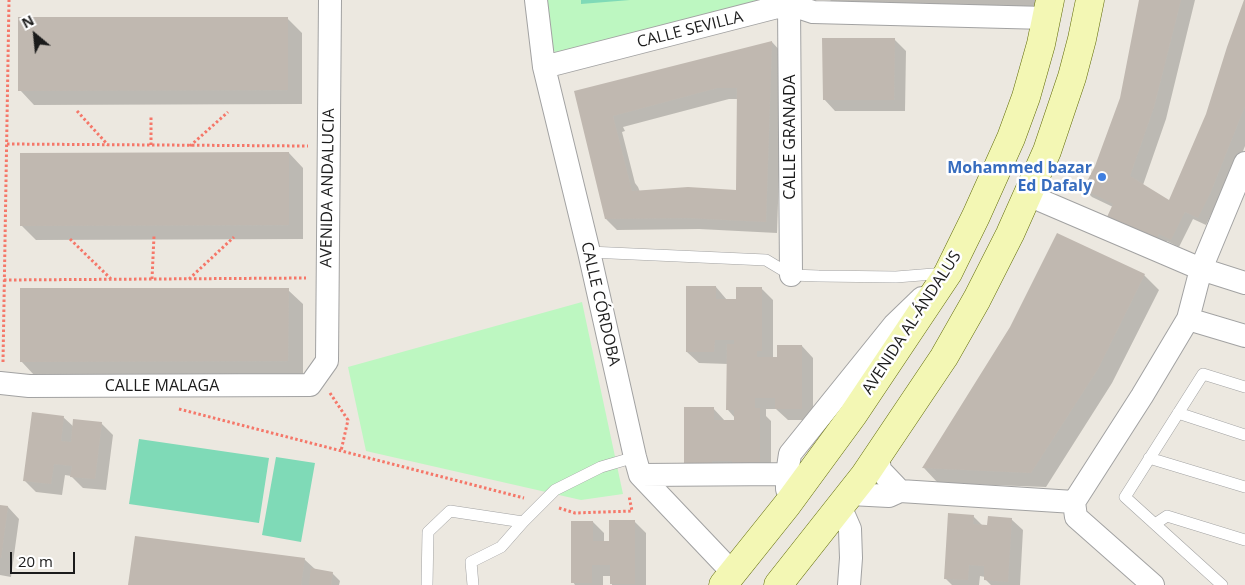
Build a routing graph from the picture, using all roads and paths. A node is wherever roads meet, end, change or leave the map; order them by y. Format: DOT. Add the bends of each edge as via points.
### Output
graph roads {
  1 [pos="9,0"];
  2 [pos="330,0"];
  3 [pos="536,0"];
  4 [pos="1090,0"];
  5 [pos="790,2"];
  6 [pos="1048,9"];
  7 [pos="544,67"];
  8 [pos="77,111"];
  9 [pos="228,112"];
  10 [pos="151,117"];
  11 [pos="7,144"];
  12 [pos="108,144"];
  13 [pos="151,145"];
  14 [pos="190,146"];
  15 [pos="328,147"];
  16 [pos="1245,163"];
  17 [pos="1028,195"];
  18 [pos="154,236"];
  19 [pos="234,237"];
  20 [pos="70,239"];
  21 [pos="589,252"];
  22 [pos="1200,269"];
  23 [pos="948,272"];
  24 [pos="791,275"];
  25 [pos="327,278"];
  26 [pos="112,279"];
  27 [pos="152,279"];
  28 [pos="189,279"];
  29 [pos="4,280"];
  30 [pos="1245,283"];
  31 [pos="1188,319"];
  32 [pos="1245,336"];
  33 [pos="318,374"];
  34 [pos="1,383"];
  35 [pos="162,386"];
  36 [pos="1245,387"];
  37 [pos="1178,413"];
  38 [pos="1245,435"];
  39 [pos="341,451"];
  40 [pos="878,456"];
  41 [pos="1149,458"];
  42 [pos="632,465"];
  43 [pos="787,474"];
  44 [pos="1245,487"];
  45 [pos="900,491"];
  46 [pos="845,500"];
  47 [pos="1074,502"];
  48 [pos="542,503"];
  49 [pos="787,505"];
  50 [pos="523,522"];
  51 [pos="1155,524"];
  52 [pos="1245,540"];
  53 [pos="728,579"];
  54 [pos="787,582"];
  55 [pos="427,585"];
  56 [pos="473,585"];
  57 [pos="849,585"];
  58 [pos="1153,585"];
  59 [pos="1222,585"];
  1 -- 11 [label="path"];
  2 -- 15 [label="street, AVENIDA ANDALUCIA"];
  3 -- 7 [label="street, CALLE CÓRDOBA"];
  4 -- 17 [label="street" via="1072,77"];
  5 -- 6 [label="street" via="813,12"];
  5 -- 7 [label="street, CALLE SEVILLA"];
  5 -- 24 [label="street, CALLE GRANADA"];
  6 -- 23 [label="street, AVENIDA AL-ÁNDALUS" via="1026,97 1011,138"];
  7 -- 21 [label="street, CALLE CÓRDOBA"];
  8 -- 12 [label="path"];
  9 -- 14 [label="path"];
  10 -- 13 [label="path"];
  11 -- 12 [label="path"];
  11 -- 29 [label="path"];
  12 -- 13 [label="path"];
  13 -- 14 [label="path"];
  14 -- 15 [label="path"];
  15 -- 25 [label="street, AVENIDA ANDALUCIA"];
  16 -- 22 [label="street"];
  17 -- 22 [label="street"];
  17 -- 40 [label="street" via="944,357"];
  18 -- 27 [label="path"];
  19 -- 28 [label="path"];
  20 -- 26 [label="path"];
  21 -- 24 [label="lane" via="766,260"];
  21 -- 42 [label="street, CALLE CÓRDOBA"];
  22 -- 30 [label="street"];
  22 -- 31 [label="street"];
  23 -- 24 [label="lane" via="896,277"];
  23 -- 43 [label="street" via="894,325 790,454"];
  23 -- 49 [label="street, AVENIDA AL-ÁNDALUS" via="853,415"];
  25 -- 28 [label="path"];
  25 -- 33 [label="street, AVENIDA ANDALUCIA" via="327,361"];
  26 -- 27 [label="path"];
  26 -- 29 [label="path"];
  27 -- 28 [label="path"];
  29 -- 34 [label="path"];
  31 -- 32 [label="street"];
  31 -- 47 [label="street"];
  33 -- 35 [label="street, CALLE MALAGA" via="310,385"];
  33 -- 39 [label="path" via="348,420"];
  34 -- 35 [label="street, CALLE MALAGA"];
  35 -- 39 [label="path" via="163,405"];
  36 -- 37 [label="lane" via="1203,374"];
  37 -- 38 [label="lane"];
  37 -- 41 [label="lane"];
  39 -- 48 [label="path"];
  40 -- 45 [label="street" via="880,470"];
  40 -- 46 [label="street"];
  41 -- 44 [label="lane"];
  41 -- 51 [label="lane" via="1125,497"];
  42 -- 43 [label="street"];
  42 -- 48 [label="lane" via="601,467 555,490"];
  42 -- 48 [label="path" via="632,511 575,513"];
  42 -- 53 [label="street"];
  43 -- 49 [label="street"];
  45 -- 46 [label="street" via="889,496"];
  45 -- 47 [label="street"];
  46 -- 54 [label="street"];
  46 -- 57 [label="street" via="850,529"];
  47 -- 58 [label="street" via="1076,517"];
  48 -- 50 [label="lane"];
  49 -- 53 [label="street, AVENIDA AL-ÁNDALUS"];
  50 -- 55 [label="lane" via="450,511 428,532"];
  50 -- 56 [label="lane" via="500,547 471,562"];
  51 -- 52 [label="lane" via="1167,516"];
  51 -- 59 [label="lane"];
}
